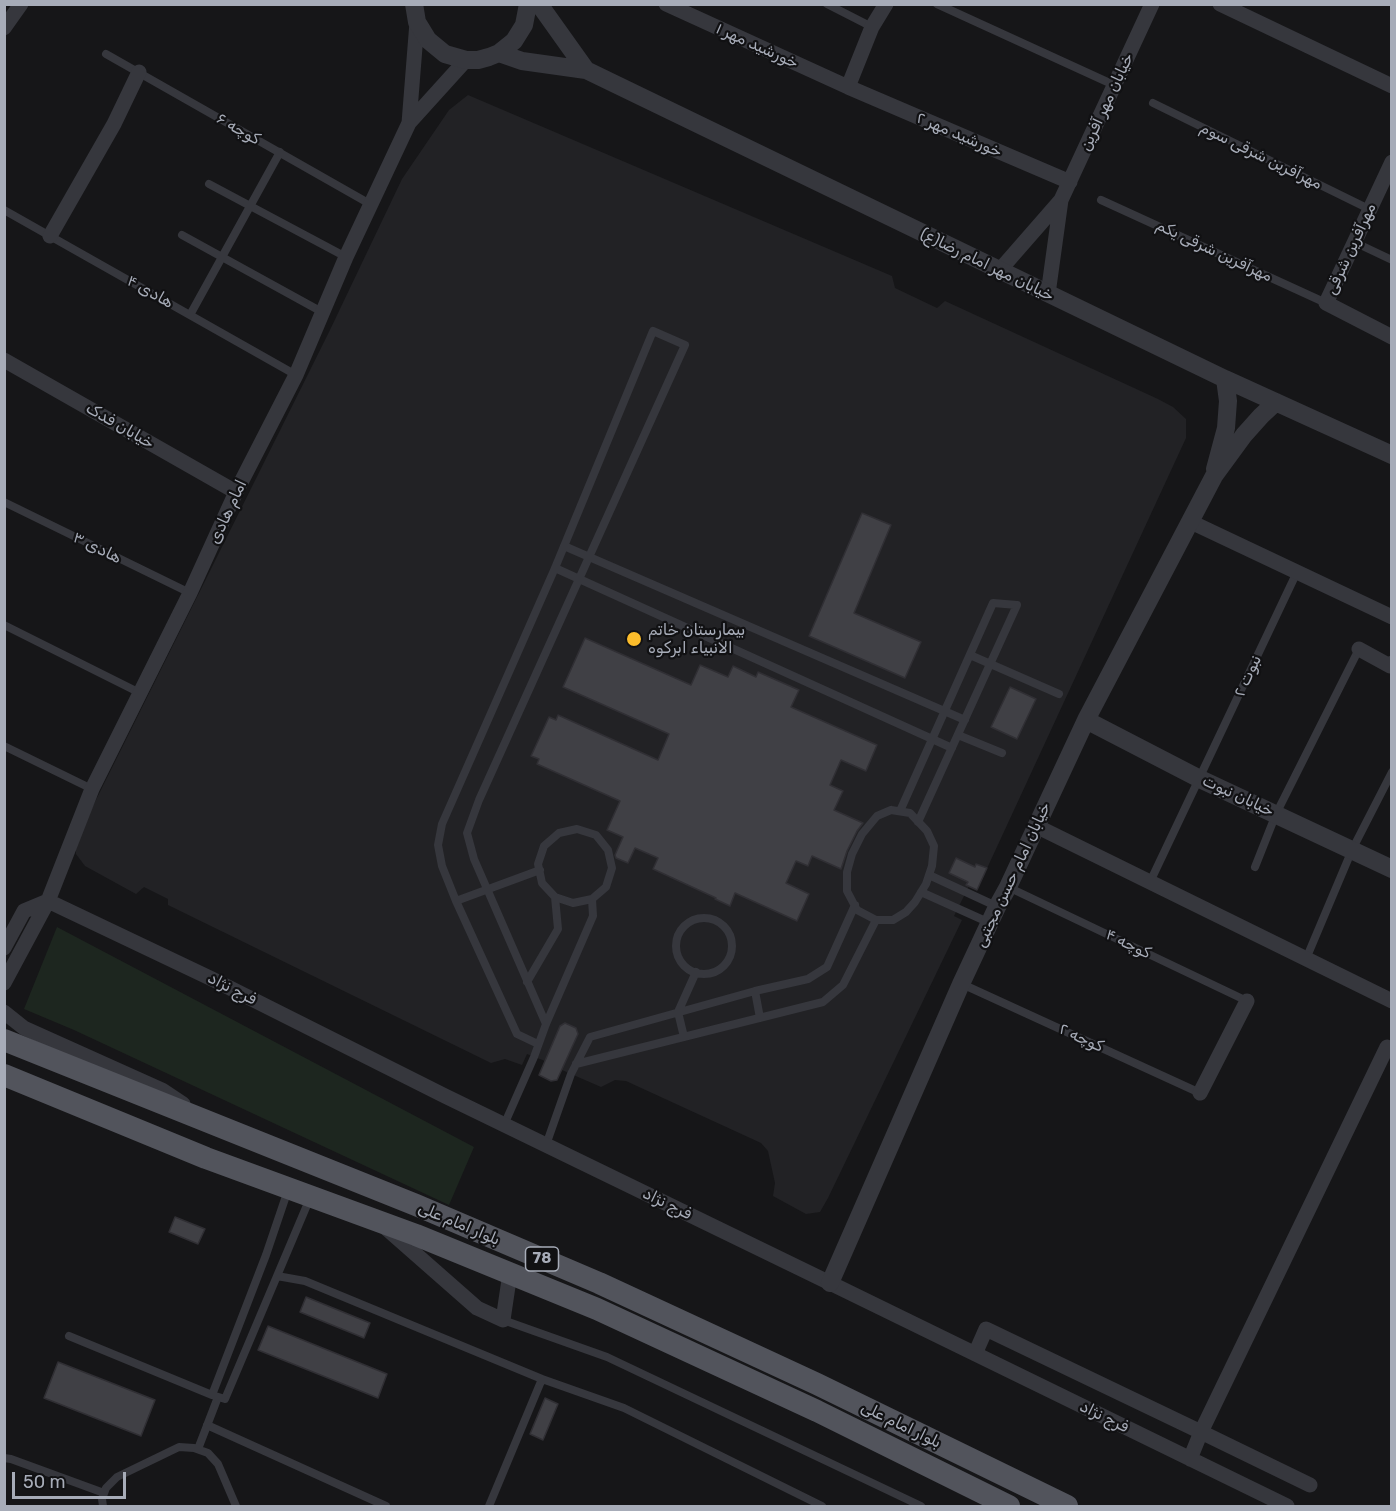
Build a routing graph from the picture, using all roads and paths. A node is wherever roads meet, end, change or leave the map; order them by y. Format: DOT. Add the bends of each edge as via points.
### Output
graph roads {
  1 [pos="21,4"];
  2 [pos="528,4"];
  3 [pos="538,4"];
  4 [pos="666,4"];
  5 [pos="827,4"];
  6 [pos="886,4"];
  7 [pos="937,4"];
  8 [pos="1152,4"];
  9 [pos="1220,4"];
  10 [pos="415,13"];
  11 [pos="873,27"];
  12 [pos="4,28"];
  13 [pos="500,53"];
  14 [pos="106,54"];
  15 [pos="466,60"];
  16 [pos="586,70"];
  17 [pos="139,72"];
  18 [pos="1114,85"];
  19 [pos="1392,86"];
  20 [pos="848,87"];
  21 [pos="1153,103"];
  22 [pos="409,123"];
  23 [pos="280,152"];
  24 [pos="1392,162"];
  25 [pos="1070,182"];
  26 [pos="209,184"];
  27 [pos="1061,200"];
  28 [pos="1101,200"];
  29 [pos="370,204"];
  30 [pos="250,206"];
  31 [pos="1369,209"];
  32 [pos="4,210"];
  33 [pos="182,235"];
  34 [pos="50,236"];
  35 [pos="1354,242"];
  36 [pos="222,257"];
  37 [pos="346,257"];
  38 [pos="1392,260"];
  39 [pos="999,271"];
  40 [pos="1048,294"];
  41 [pos="1326,303"];
  42 [pos="322,312"];
  43 [pos="190,315"];
  44 [pos="1392,337"];
  45 [pos="4,360"];
  46 [pos="296,375"];
  47 [pos="1224,379"];
  48 [pos="1276,402"];
  49 [pos="1392,456"];
  50 [pos="1214,476"];
  51 [pos="236,492"];
  52 [pos="4,502"];
  53 [pos="1191,522"];
  54 [pos="564,546"];
  55 [pos="589,556"];
  56 [pos="555,568"];
  57 [pos="1297,573"];
  58 [pos="579,579"];
  59 [pos="190,593"];
  60 [pos="1392,617"];
  61 [pos="4,625"];
  62 [pos="1359,649"];
  63 [pos="970,655"];
  64 [pos="1392,663"];
  65 [pos="990,664"];
  66 [pos="140,693"];
  67 [pos="1059,694"];
  68 [pos="945,711"];
  69 [pos="965,720"];
  70 [pos="1086,720"];
  71 [pos="958,735"];
  72 [pos="932,739"];
  73 [pos="4,746"];
  74 [pos="952,748"];
  75 [pos="1002,753"];
  76 [pos="1392,772"];
  77 [pos="1200,779"];
  78 [pos="92,789"];
  79 [pos="900,811"];
  80 [pos="1276,814"];
  81 [pos="918,822"];
  82 [pos="1036,826"];
  83 [pos="1352,850"];
  84 [pos="1255,867"];
  85 [pos="1392,869"];
  86 [pos="540,870"];
  87 [pos="929,874"];
  88 [pos="1150,882"];
  89 [pos="1008,887"];
  90 [pos="487,890"];
  91 [pos="921,892"];
  92 [pos="555,897"];
  93 [pos="592,899"];
  94 [pos="48,901"];
  95 [pos="456,901"];
  96 [pos="855,905"];
  97 [pos="994,915"];
  98 [pos="876,920"];
  99 [pos="4,948"];
  100 [pos="1306,959"];
  101 [pos="696,972"];
  102 [pos="4,982"];
  103 [pos="527,982"];
  104 [pos="961,984"];
  105 [pos="755,991"];
  106 [pos="1247,1001"];
  107 [pos="1392,1001"];
  108 [pos="4,1012"];
  109 [pos="678,1012"];
  110 [pos="760,1018"];
  111 [pos="546,1024"];
  112 [pos="684,1037"];
  113 [pos="4,1040"];
  114 [pos="538,1044"];
  115 [pos="1387,1047"];
  116 [pos="576,1064"];
  117 [pos="4,1075"];
  118 [pos="1200,1093"];
  119 [pos="210,1122"];
  120 [pos="504,1125"];
  121 [pos="546,1145"];
  122 [pos="289,1188"];
  123 [pos="310,1196"];
  124 [pos="377,1220"];
  125 [pos="461,1224"];
  126 [pos="451,1249"];
  127 [pos="510,1273"];
  128 [pos="277,1276"];
  129 [pos="830,1283"];
  130 [pos="503,1320"];
  131 [pos="69,1336"];
  132 [pos="975,1354"];
  133 [pos="542,1379"];
  134 [pos="1099,1383"];
  135 [pos="215,1396"];
  136 [pos="1087,1409"];
  137 [pos="207,1425"];
  138 [pos="1201,1432"];
  139 [pos="198,1449"];
  140 [pos="4,1458"];
  141 [pos="1190,1459"];
  142 [pos="1310,1485"];
  143 [pos="104,1493"];
  144 [pos="103,1506"];
  145 [pos="236,1506"];
  146 [pos="386,1506"];
  147 [pos="489,1506"];
  148 [pos="822,1506"];
  149 [pos="921,1506"];
  150 [pos="1009,1506"];
  151 [pos="1067,1506"];
  152 [pos="1287,1506"];
  1 -- 12 [label="street"];
  2 -- 13 [label="street" via="524,25"];
  3 -- 16 [label="street"];
  4 -- 20 [label="street, خورشید مهر ۱"];
  5 -- 11 [label="lane"];
  6 -- 11 [label="street"];
  7 -- 18 [label="lane"];
  8 -- 18 [label="street, خیابان مهر آفرین"];
  9 -- 19 [label="street"];
  10 -- 15 [label="street" via="428,40 445,54"];
  10 -- 22 [label="street"];
  11 -- 20 [label="street"];
  13 -- 15 [label="street"];
  13 -- 16 [label="street" via="522,61"];
  14 -- 17 [label="lane, کوچه ۶"];
  15 -- 22 [label="street"];
  16 -- 39 [label="street, خیابان مهر امام رضا(ع)"];
  17 -- 23 [label="lane, کوچه ۶"];
  17 -- 34 [label="street"];
  18 -- 25 [label="street, خیابان مهر آفرین"];
  20 -- 25 [label="street, خورشید مهر ۲"];
  21 -- 31 [label="lane, مهرآفرین شرقی سوم"];
  22 -- 29 [label="street, امام هادی"];
  23 -- 29 [label="lane, کوچه ۶"];
  23 -- 30 [label="lane"];
  24 -- 31 [label="street, مهرآفرین شرقی"];
  25 -- 27 [label="street, خیابان مهر آفرین"];
  26 -- 30 [label="lane"];
  27 -- 39 [label="street, خیابان مهر آفرین"];
  27 -- 40 [label="street, خیابان مهر آفرین"];
  28 -- 41 [label="lane, مهرآفرین شرقی یکم"];
  29 -- 37 [label="street, امام هادی"];
  30 -- 36 [label="lane"];
  30 -- 37 [label="lane"];
  31 -- 35 [label="street, مهرآفرین شرقی"];
  32 -- 34 [label="lane, هادی ۴"];
  33 -- 36 [label="lane"];
  34 -- 43 [label="lane, هادی ۴"];
  35 -- 38 [label="lane"];
  35 -- 41 [label="street, مهرآفرین شرقی"];
  36 -- 42 [label="lane"];
  36 -- 43 [label="lane"];
  37 -- 42 [label="street, امام هادی"];
  39 -- 40 [label="street, خیابان مهر امام رضا(ع)"];
  40 -- 47 [label="street, خیابان مهر امام رضا(ع)"];
  41 -- 44 [label="street"];
  42 -- 46 [label="street, امام هادی"];
  43 -- 46 [label="lane, هادی ۴"];
  45 -- 51 [label="street, خیابان فدک"];
  46 -- 51 [label="street, امام هادی"];
  47 -- 48 [label="street, خیابان مهر امام رضا(ع)"];
  47 -- 50 [label="street, خیابان امام حسن مجتبی" via="1228,401 1226,428"];
  48 -- 49 [label="street, خیابان مهر امام رضا(ع)"];
  48 -- 50 [label="street, خیابان امام حسن مجتبی" via="1244,435"];
  50 -- 53 [label="street, خیابان امام حسن مجتبی"];
  51 -- 59 [label="street, امام هادی"];
  52 -- 59 [label="lane, هادی ۳"];
  53 -- 57 [label="street"];
  53 -- 70 [label="street, خیابان امام حسن مجتبی"];
  54 -- 55 [label="lane"];
  54 -- 55 [label="lane" via="653,332 685,345"];
  54 -- 56 [label="lane"];
  55 -- 58 [label="lane"];
  55 -- 68 [label="lane"];
  56 -- 58 [label="lane"];
  56 -- 95 [label="lane" via="442,824 438,845"];
  57 -- 60 [label="street"];
  57 -- 77 [label="lane, نبوت ۲"];
  58 -- 72 [label="lane"];
  58 -- 90 [label="lane" via="467,833"];
  59 -- 66 [label="street, امام هادی"];
  61 -- 66 [label="lane"];
  62 -- 64 [label="street" via="1390,666"];
  62 -- 80 [label="lane"];
  63 -- 65 [label="lane"];
  63 -- 65 [label="lane" via="993,603 1017,605"];
  63 -- 68 [label="lane"];
  65 -- 67 [label="lane"];
  65 -- 69 [label="lane"];
  66 -- 78 [label="street, امام هادی"];
  68 -- 69 [label="lane"];
  68 -- 72 [label="lane"];
  69 -- 71 [label="lane"];
  70 -- 77 [label="street, خیابان نبوت"];
  70 -- 82 [label="street, خیابان امام حسن مجتبی"];
  71 -- 74 [label="lane"];
  71 -- 75 [label="lane"];
  72 -- 74 [label="lane"];
  72 -- 79 [label="lane"];
  73 -- 78 [label="lane"];
  74 -- 81 [label="lane"];
  76 -- 83 [label="lane"];
  77 -- 80 [label="street, خیابان نبوت"];
  77 -- 88 [label="lane, نبوت ۲"];
  78 -- 94 [label="street, امام هادی"];
  79 -- 81 [label="lane"];
  79 -- 96 [label="lane" via="877,816 852,854 847,891"];
  80 -- 83 [label="street, خیابان نبوت"];
  80 -- 84 [label="lane"];
  81 -- 87 [label="lane" via="934,846"];
  82 -- 88 [label="street"];
  82 -- 89 [label="street, خیابان امام حسن مجتبی"];
  83 -- 85 [label="street, خیابان نبوت"];
  83 -- 100 [label="lane"];
  86 -- 90 [label="lane"];
  86 -- 92 [label="lane" via="542,883"];
  86 -- 93 [label="lane" via="544,846 559,833 577,829 596,835 608,850 612,868 606,887"];
  87 -- 91 [label="lane"];
  87 -- 97 [label="lane"];
  88 -- 100 [label="street"];
  89 -- 97 [label="street, خیابان امام حسن مجتبی"];
  89 -- 106 [label="lane, کوچه ۴"];
  90 -- 95 [label="lane"];
  90 -- 103 [label="lane"];
  91 -- 97 [label="lane"];
  91 -- 98 [label="lane" via="906,912 893,920"];
  92 -- 93 [label="lane" via="573,903"];
  92 -- 103 [label="lane" via="558,928"];
  93 -- 111 [label="lane" via="593,916"];
  94 -- 99 [label="street" via="24,911"];
  94 -- 102 [label="street, امام هادی"];
  94 -- 120 [label="street, فرج نژاد"];
  95 -- 114 [label="lane" via="518,1034"];
  96 -- 98 [label="lane"];
  96 -- 105 [label="lane" via="827,967 808,979"];
  97 -- 104 [label="street, خیابان امام حسن مجتبی"];
  98 -- 110 [label="lane" via="843,985 823,1002"];
  100 -- 107 [label="street"];
  101 -- 101 [label="lane" via="705,975 721,969 730,957 732,941 725,926 711,918 695,919 682,928 676,943 679,959"];
  101 -- 109 [label="lane"];
  103 -- 111 [label="lane"];
  104 -- 118 [label="lane, کوچه ۲"];
  104 -- 129 [label="street, خیابان امام حسن مجتبی"];
  105 -- 109 [label="lane"];
  105 -- 110 [label="lane"];
  106 -- 118 [label="street"];
  108 -- 119 [label="street" via="24,1028 162,1090"];
  109 -- 112 [label="lane"];
  109 -- 116 [label="lane" via="590,1037"];
  110 -- 112 [label="lane"];
  111 -- 114 [label="lane"];
  112 -- 116 [label="lane"];
  113 -- 119 [label="main road, بلوار امام علی / 78"];
  114 -- 120 [label="lane"];
  115 -- 138 [label="street"];
  116 -- 121 [label="lane"];
  117 -- 122 [label="main road, بلوار امام علی / 78"];
  119 -- 125 [label="main road, بلوار امام علی / 78"];
  120 -- 121 [label="street, فرج نژاد"];
  121 -- 129 [label="street, فرج نژاد"];
  122 -- 123 [label="main road, بلوار امام علی / 78"];
  122 -- 135 [label="lane"];
  123 -- 124 [label="main road, بلوار امام علی / 78"];
  123 -- 128 [label="lane"];
  124 -- 126 [label="main road, بلوار امام علی / 78"];
  124 -- 130 [label="street" via="477,1308"];
  125 -- 126 [label="main road"];
  125 -- 151 [label="main road, بلوار امام علی / 78" via="786,1370"];
  126 -- 127 [label="main road, بلوار امام علی / 78"];
  127 -- 130 [label="street"];
  127 -- 150 [label="main road, بلوار امام علی / 78" via="597,1309"];
  128 -- 133 [label="lane" via="305,1281"];
  128 -- 135 [label="lane" via="225,1399"];
  129 -- 132 [label="street, فرج نژاد"];
  130 -- 149 [label="lane" via="607,1357"];
  131 -- 135 [label="lane"];
  132 -- 134 [label="street" via="986,1329"];
  132 -- 136 [label="street, فرج نژاد"];
  133 -- 147 [label="lane"];
  133 -- 148 [label="lane" via="624,1408"];
  134 -- 136 [label="street"];
  134 -- 138 [label="street"];
  135 -- 137 [label="lane"];
  136 -- 141 [label="street, فرج نژاد"];
  137 -- 139 [label="lane"];
  137 -- 146 [label="lane"];
  138 -- 141 [label="street"];
  138 -- 142 [label="street"];
  139 -- 143 [label="lane" via="179,1447 117,1477"];
  139 -- 145 [label="lane" via="218,1464"];
  140 -- 143 [label="lane"];
  141 -- 152 [label="street, فرج نژاد"];
  143 -- 144 [label="lane"];
}
